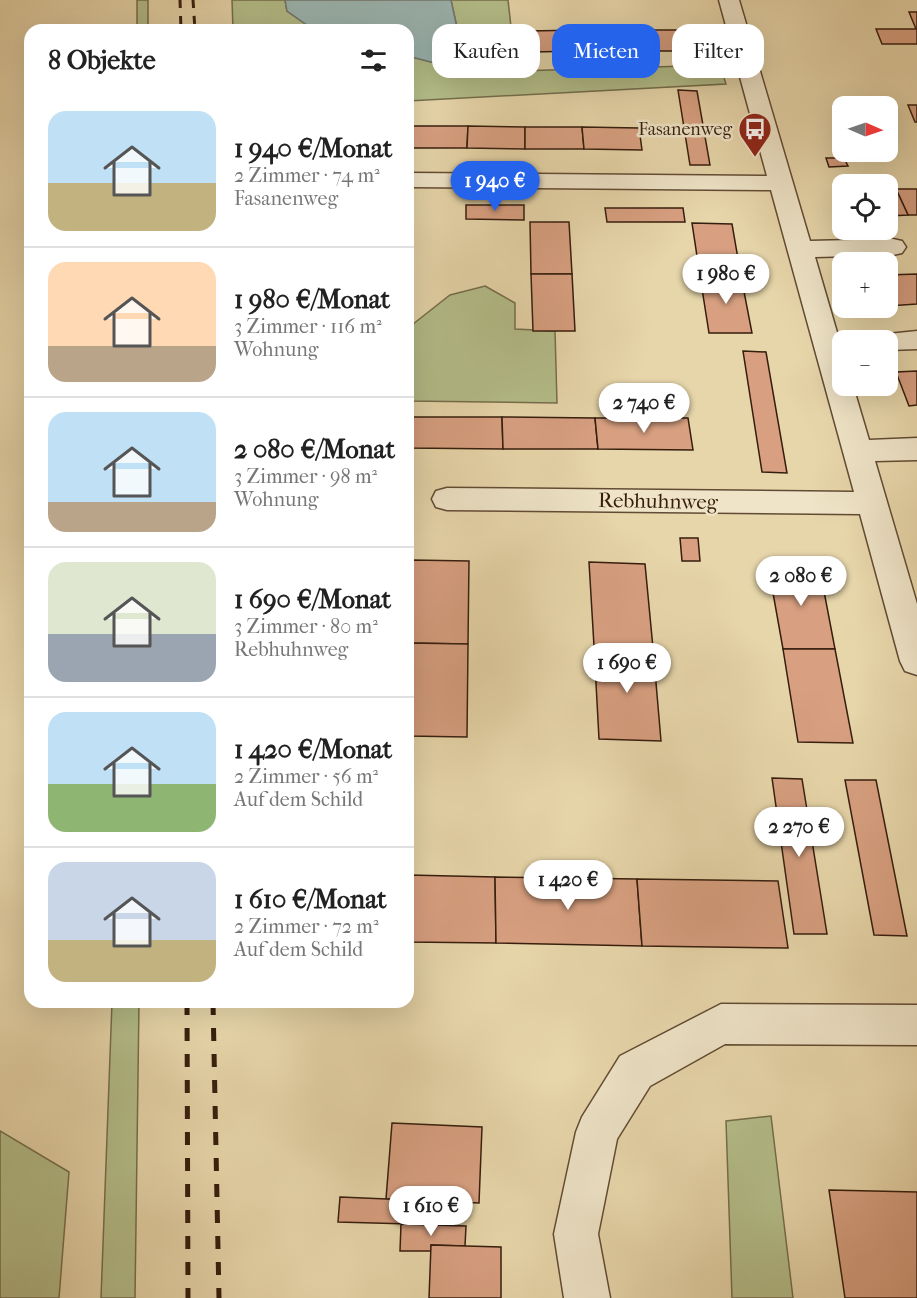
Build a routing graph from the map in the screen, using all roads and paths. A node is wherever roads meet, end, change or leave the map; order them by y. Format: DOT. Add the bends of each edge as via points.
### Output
graph roads {
  1 [pos="729,0"];
  2 [pos="414,180"];
  3 [pos="780,183"];
  4 [pos="893,247"];
  5 [pos="799,249"];
  6 [pos="832,338"];
  7 [pos="917,340"];
  8 [pos="898,341"];
  9 [pos="845,396"];
  10 [pos="917,449"];
  11 [pos="856,451"];
  12 [pos="447,499"];
  13 [pos="870,503"];
  14 [pos="904,577"];
  15 [pos="917,661"];
  16 [pos="917,1025"];
  17 [pos="587,1298"];
  1 -- 3 [label="street"];
  2 -- 3 [label="street"];
  3 -- 5 [label="street"];
  4 -- 5 [label="street"];
  5 -- 6 [label="street"];
  7 -- 8 [label="street"];
  9 -- 11 [label="street"];
  10 -- 11 [label="street"];
  11 -- 13 [label="street"];
  12 -- 13 [label="street, Rebhuhnweg"];
  13 -- 14 [label="street"];
  14 -- 15 [label="street"];
  16 -- 17 [label="street" via="721,1024 635,1071 597,1132 576,1234"];
}
